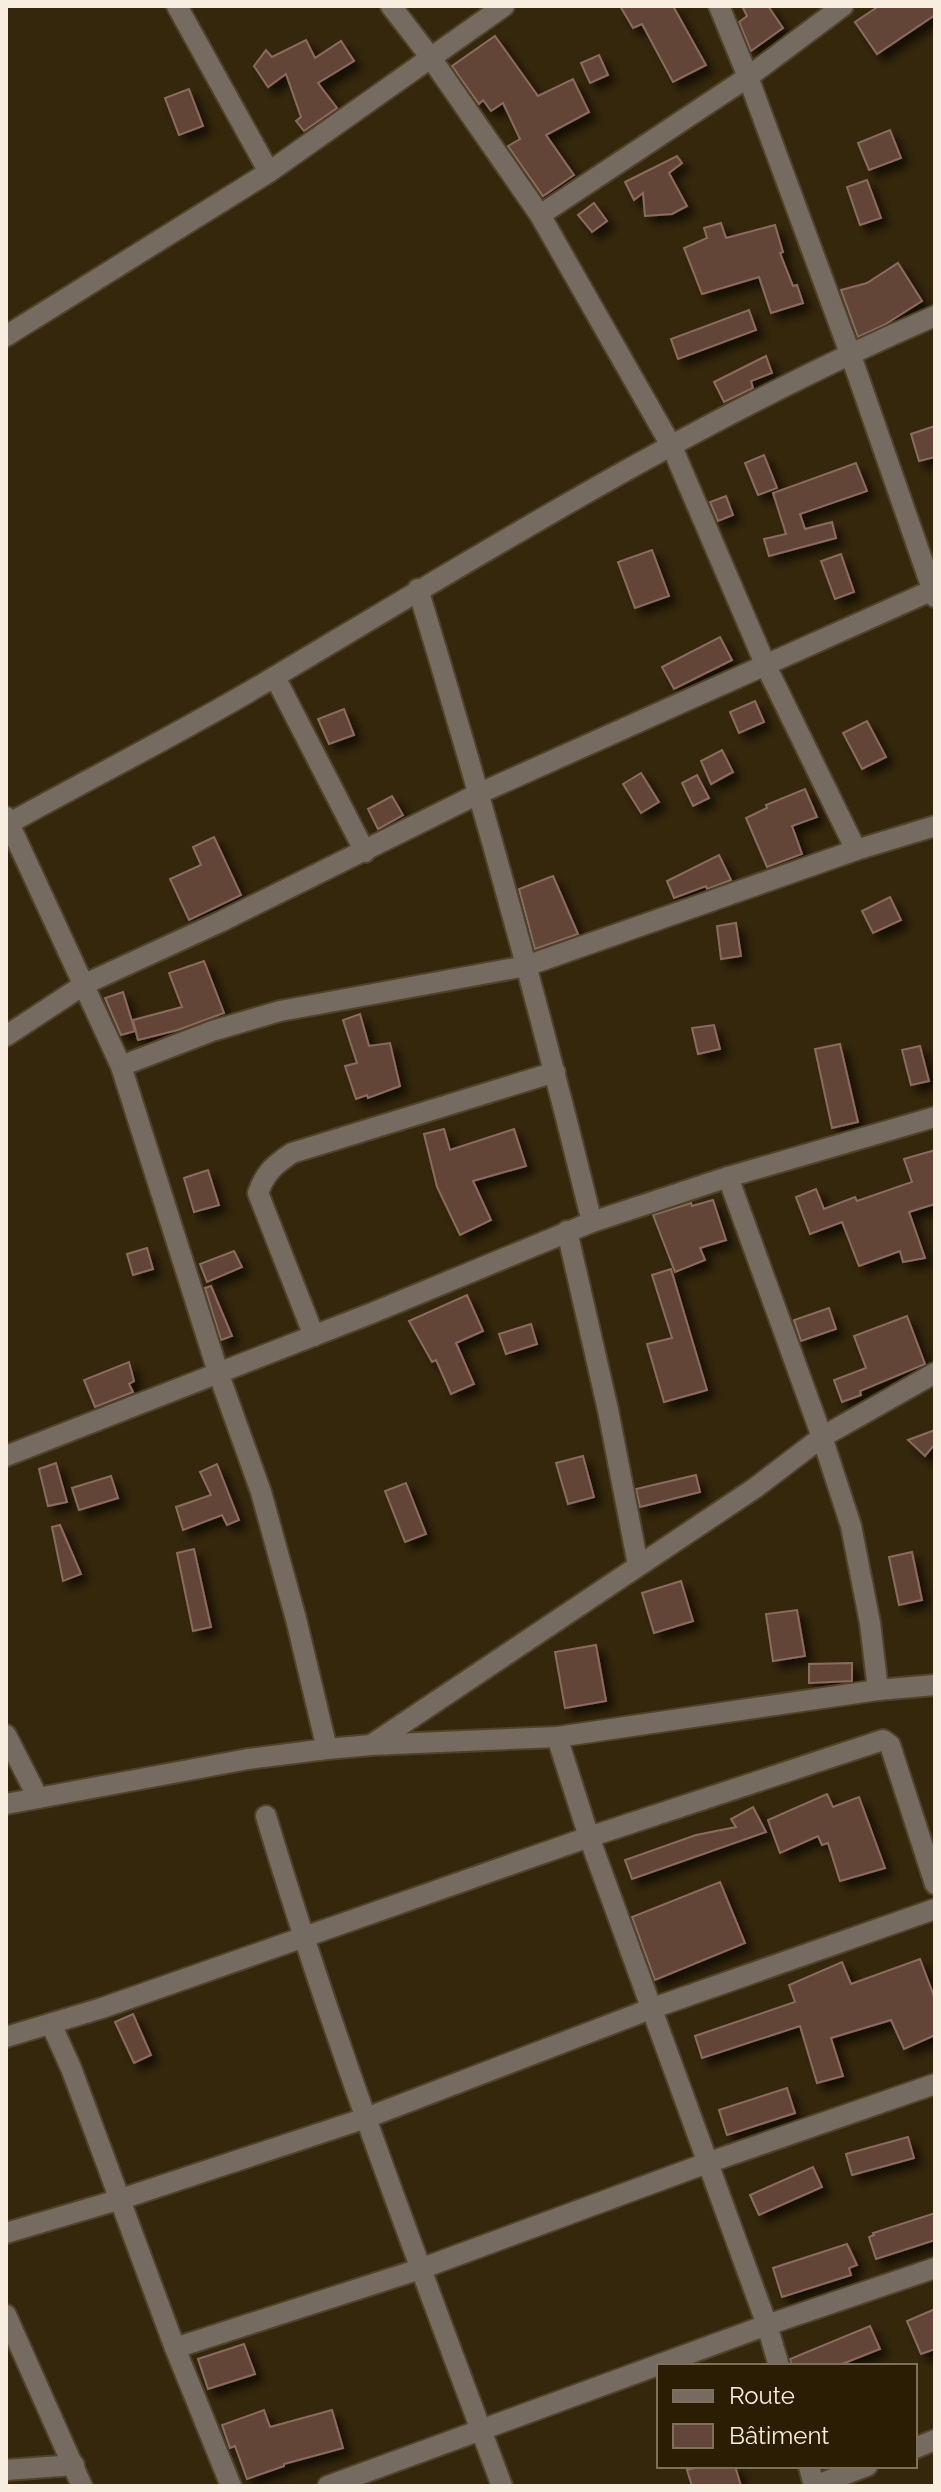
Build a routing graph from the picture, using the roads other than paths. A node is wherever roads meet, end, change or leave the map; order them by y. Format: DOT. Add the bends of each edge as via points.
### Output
graph roads {
  1 [pos="177,6"];
  2 [pos="391,6"];
  3 [pos="504,6"];
  4 [pos="719,6"];
  5 [pos="843,6"];
  6 [pos="431,58"];
  7 [pos="748,77"];
  8 [pos="269,172"];
  9 [pos="540,215"];
  10 [pos="935,316"];
  11 [pos="7,334"];
  12 [pos="850,353"];
  13 [pos="672,447"];
  14 [pos="418,589"];
  15 [pos="934,592"];
  16 [pos="766,666"];
  17 [pos="275,677"];
  18 [pos="480,793"];
  19 [pos="7,822"];
  20 [pos="935,826"];
  21 [pos="856,850"];
  22 [pos="365,852"];
  23 [pos="526,966"];
  24 [pos="85,984"];
  25 [pos="6,1036"];
  26 [pos="121,1066"];
  27 [pos="555,1072"];
  28 [pos="935,1117"];
  29 [pos="728,1177"];
  30 [pos="592,1222"];
  31 [pos="567,1231"];
  32 [pos="314,1336"];
  33 [pos="218,1372"];
  34 [pos="935,1373"];
  35 [pos="822,1437"];
  36 [pos="6,1456"];
  37 [pos="638,1565"];
  38 [pos="935,1685"];
  39 [pos="878,1690"];
  40 [pos="6,1735"];
  41 [pos="557,1737"];
  42 [pos="371,1745"];
  43 [pos="327,1749"];
  44 [pos="38,1798"];
  45 [pos="6,1804"];
  46 [pos="266,1816"];
  47 [pos="589,1837"];
  48 [pos="935,1884"];
  49 [pos="935,1909"];
  50 [pos="303,1938"];
  51 [pos="653,2008"];
  52 [pos="51,2024"];
  53 [pos="6,2037"];
  54 [pos="935,2084"];
  55 [pos="366,2118"];
  56 [pos="707,2163"];
  57 [pos="121,2199"];
  58 [pos="6,2233"];
  59 [pos="935,2268"];
  60 [pos="420,2269"];
  61 [pos="6,2315"];
  62 [pos="767,2325"];
  63 [pos="175,2348"];
  64 [pos="659,2364"];
  65 [pos="778,2364"];
  66 [pos="657,2365"];
  67 [pos="480,2429"];
  68 [pos="74,2465"];
  69 [pos="862,2468"];
  70 [pos="6,2470"];
  71 [pos="82,2486"];
  72 [pos="231,2486"];
  73 [pos="328,2486"];
  74 [pos="502,2486"];
  75 [pos="814,2486"];
  1 -- 8 [label="street"];
  2 -- 6 [label="street"];
  3 -- 6 [label="street"];
  4 -- 7 [label="street"];
  5 -- 7 [label="street"];
  6 -- 8 [label="street"];
  6 -- 9 [label="street"];
  7 -- 9 [label="street"];
  7 -- 12 [label="street"];
  8 -- 11 [label="street"];
  9 -- 13 [label="street"];
  10 -- 12 [label="street"];
  12 -- 13 [label="street"];
  12 -- 15 [label="street"];
  13 -- 14 [label="street"];
  13 -- 16 [label="street"];
  14 -- 17 [label="street"];
  14 -- 18 [label="street"];
  15 -- 16 [label="street"];
  16 -- 18 [label="street"];
  16 -- 21 [label="street"];
  17 -- 19 [label="street"];
  17 -- 22 [label="street"];
  18 -- 22 [label="street"];
  18 -- 23 [label="street"];
  19 -- 24 [label="street"];
  20 -- 21 [label="street"];
  21 -- 23 [label="street"];
  22 -- 24 [label="street"];
  23 -- 26 [label="street" via="280,1011"];
  23 -- 27 [label="street"];
  24 -- 25 [label="street"];
  24 -- 26 [label="street"];
  26 -- 33 [label="street"];
  27 -- 30 [label="street"];
  27 -- 32 [label="street" via="292,1153 275,1164 258,1193"];
  28 -- 29 [label="street"];
  29 -- 30 [label="street"];
  29 -- 35 [label="street"];
  30 -- 31 [label="street"];
  31 -- 32 [label="street"];
  31 -- 37 [label="street"];
  32 -- 33 [label="street"];
  33 -- 36 [label="street"];
  33 -- 43 [label="street" via="261,1492"];
  34 -- 35 [label="street"];
  35 -- 37 [label="street"];
  35 -- 39 [label="street" via="851,1526"];
  37 -- 42 [label="street"];
  38 -- 39 [label="street"];
  39 -- 41 [label="street"];
  40 -- 44 [label="street"];
  41 -- 42 [label="street"];
  41 -- 47 [label="street"];
  42 -- 43 [label="street"];
  43 -- 44 [label="street"];
  44 -- 45 [label="street"];
  46 -- 50 [label="street"];
  47 -- 48 [label="street" via="883,1740 890,1745"];
  47 -- 50 [label="street"];
  47 -- 51 [label="street"];
  49 -- 51 [label="street"];
  50 -- 52 [label="street"];
  50 -- 55 [label="street"];
  51 -- 55 [label="street"];
  51 -- 56 [label="street"];
  52 -- 53 [label="street"];
  52 -- 57 [label="street"];
  54 -- 56 [label="street"];
  55 -- 57 [label="street"];
  55 -- 60 [label="street"];
  56 -- 60 [label="street"];
  56 -- 62 [label="street"];
  57 -- 58 [label="street"];
  57 -- 63 [label="street"];
  59 -- 62 [label="street"];
  60 -- 63 [label="street"];
  60 -- 67 [label="street"];
  61 -- 68 [label="street"];
  62 -- 64 [label="street"];
  62 -- 65 [label="street"];
  63 -- 72 [label="street"];
  66 -- 67 [label="street"];
  67 -- 73 [label="street"];
  67 -- 74 [label="street"];
  68 -- 70 [label="street"];
  68 -- 71 [label="street"];
  69 -- 75 [label="street"];
}
